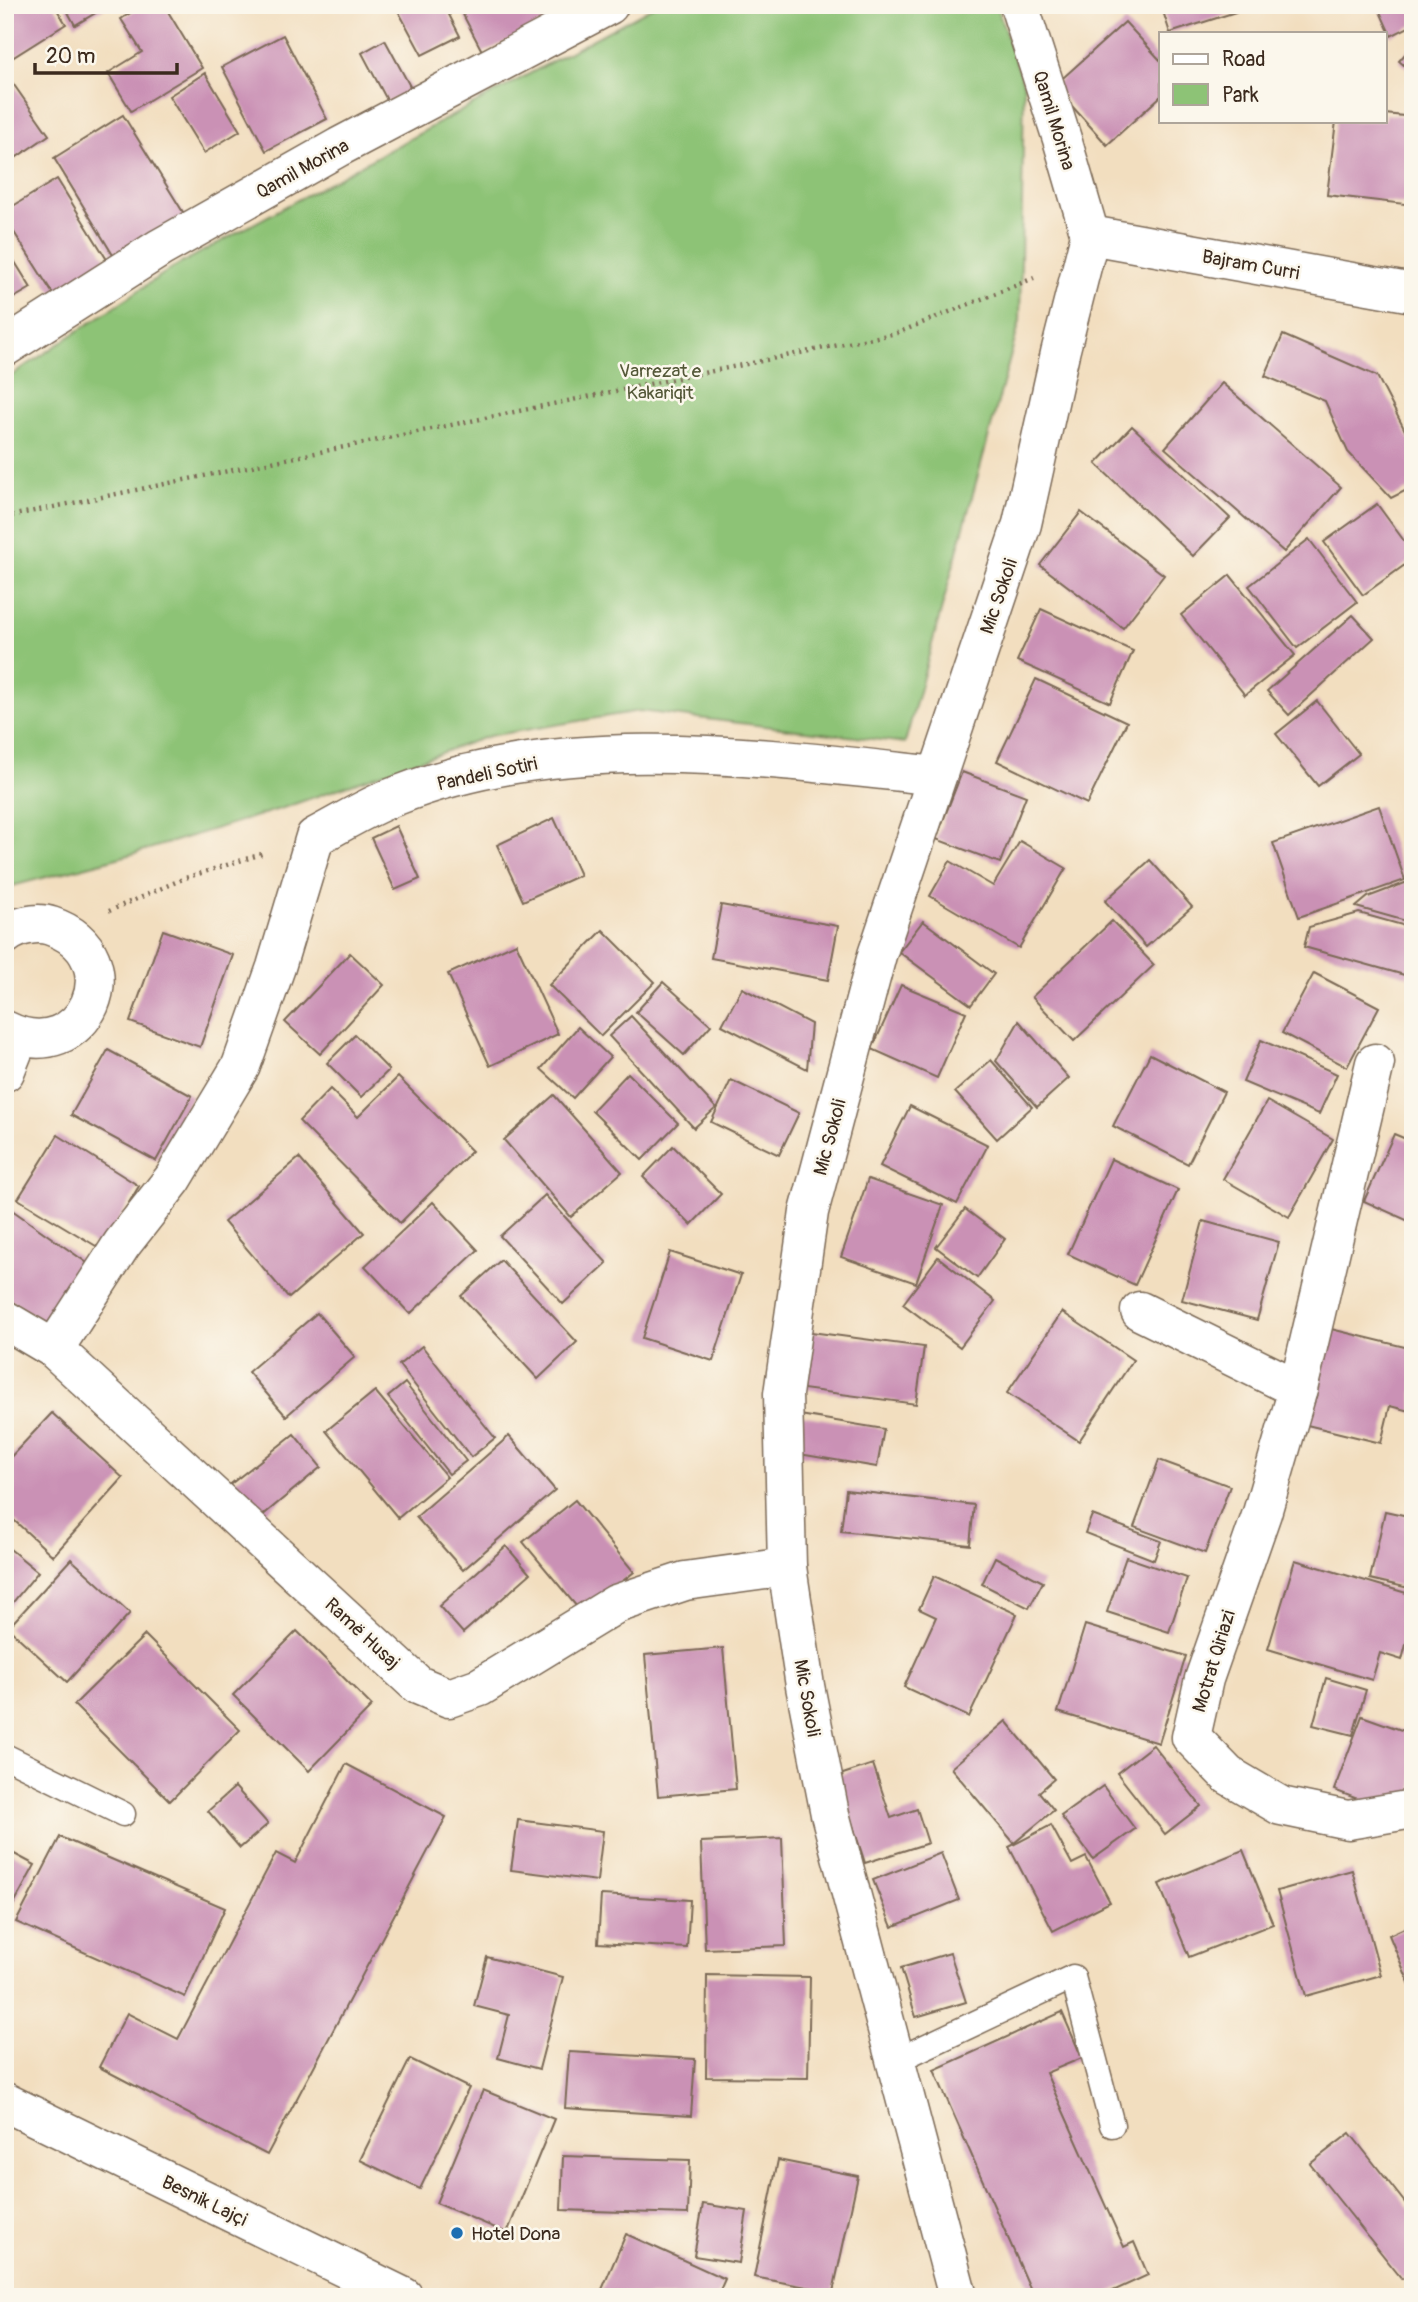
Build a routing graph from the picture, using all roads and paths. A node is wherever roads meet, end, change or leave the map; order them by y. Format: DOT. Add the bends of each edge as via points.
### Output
graph roads {
  1 [pos="609,5"];
  2 [pos="1019,5"];
  3 [pos="1087,247"];
  4 [pos="1413,293"];
  5 [pos="5,347"];
  6 [pos="5,517"];
  7 [pos="937,776"];
  8 [pos="315,837"];
  9 [pos="64,930"];
  10 [pos="5,935"];
  11 [pos="12,1033"];
  12 [pos="1375,1063"];
  13 [pos="5,1072"];
  14 [pos="1140,1311"];
  15 [pos="5,1320"];
  16 [pos="54,1349"];
  17 [pos="1298,1389"];
  18 [pos="787,1567"];
  19 [pos="5,1756"];
  20 [pos="1413,1809"];
  21 [pos="123,1814"];
  22 [pos="895,2061"];
  23 [pos="5,2102"];
  24 [pos="1112,2125"];
  25 [pos="404,2297"];
  26 [pos="958,2297"];
  1 -- 5 [label="street, Qamil Morina" via="232,207"];
  2 -- 3 [label="street, Qamil Morina" via="1062,139"];
  3 -- 4 [label="street, Bajram Curri"];
  3 -- 6 [label="path" via="897,333"];
  3 -- 7 [label="street, Mic Sokoli" via="1022,524"];
  7 -- 8 [label="street, Pandeli Sotiri" via="769,758 589,754 457,776 395,796"];
  7 -- 18 [label="street, Mic Sokoli" via="877,955 809,1212 783,1394"];
  8 -- 9 [label="path" via="186,878"];
  8 -- 16 [label="street" via="241,1066 173,1179 122,1244"];
  9 -- 10 [label="street" via="46,924 27,925"];
  9 -- 11 [label="street" via="80,942 96,976 86,1013 73,1028 56,1037 38,1039"];
  11 -- 13 [label="street"];
  12 -- 17 [label="street, Motrat Qiriazi"];
  14 -- 17 [label="street"];
  15 -- 16 [label="street, Ramë Husaj"];
  16 -- 18 [label="street, Ramë Husaj" via="418,1685 449,1698 480,1687 616,1604 685,1581"];
  17 -- 20 [label="street, Motrat Qiriazi" via="1262,1513 1203,1679 1191,1737 1228,1775 1281,1806 1348,1820"];
  18 -- 22 [label="street, Mic Sokoli" via="831,1814"];
  19 -- 21 [label="lane"];
  22 -- 24 [label="lane" via="1073,1977"];
  22 -- 26 [label="street, Mic Sokoli"];
  23 -- 25 [label="street, Besnik Lajçi"];
}
